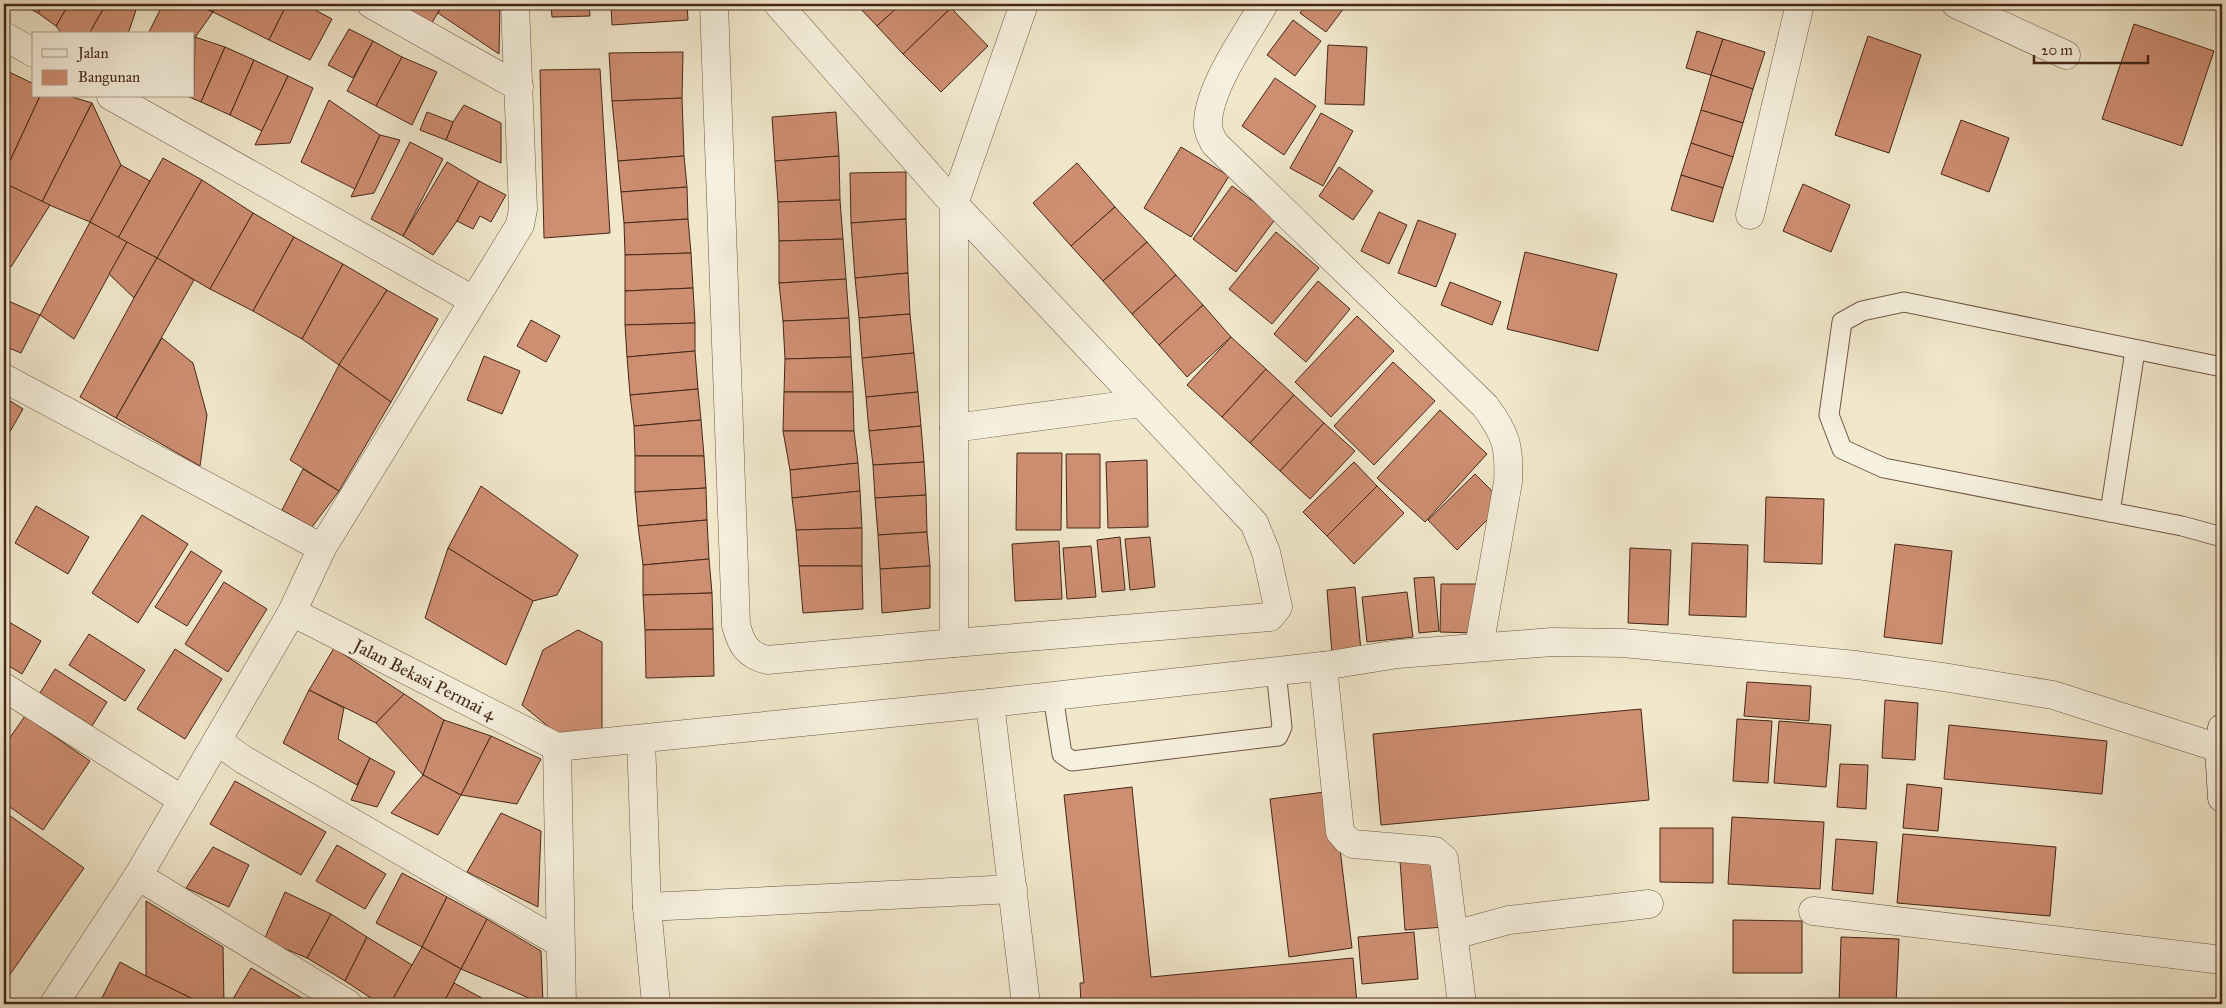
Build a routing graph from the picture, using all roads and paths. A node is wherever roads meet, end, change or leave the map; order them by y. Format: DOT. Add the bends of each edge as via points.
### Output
graph roads {
  1 [pos="371,4"];
  2 [pos="515,4"];
  3 [pos="714,4"];
  4 [pos="778,4"];
  5 [pos="1024,4"];
  6 [pos="1264,4"];
  7 [pos="1800,4"];
  8 [pos="1956,4"];
  9 [pos="4,36"];
  10 [pos="32,52"];
  11 [pos="2066,55"];
  12 [pos="519,86"];
  13 [pos="115,98"];
  14 [pos="954,204"];
  15 [pos="1750,215"];
  16 [pos="473,300"];
  17 [pos="2135,351"];
  18 [pos="2222,368"];
  19 [pos="4,378"];
  20 [pos="1141,402"];
  21 [pos="954,428"];
  22 [pos="2110,512"];
  23 [pos="2222,537"];
  24 [pos="322,548"];
  25 [pos="292,612"];
  26 [pos="954,643"];
  27 [pos="1479,647"];
  28 [pos="1323,666"];
  29 [pos="1276,671"];
  30 [pos="4,687"];
  31 [pos="1053,696"];
  32 [pos="990,703"];
  33 [pos="2221,738"];
  34 [pos="641,739"];
  35 [pos="217,741"];
  36 [pos="557,747"];
  37 [pos="2222,798"];
  38 [pos="181,799"];
  39 [pos="138,876"];
  40 [pos="1013,889"];
  41 [pos="1649,904"];
  42 [pos="647,907"];
  43 [pos="1813,911"];
  44 [pos="1454,935"];
  45 [pos="560,943"];
  46 [pos="2222,960"];
  47 [pos="54,1004"];
  48 [pos="348,1004"];
  49 [pos="562,1004"];
  50 [pos="656,1004"];
  51 [pos="1026,1004"];
  52 [pos="1462,1004"];
  1 -- 12 [label="street"];
  2 -- 12 [label="street"];
  3 -- 26 [label="street" via="736,625 740,640 746,650 767,660"];
  4 -- 14 [label="street"];
  5 -- 14 [label="street"];
  6 -- 27 [label="street" via="1218,85 1209,109 1207,124 1210,134 1216,144 1485,406 1499,425 1510,456 1508,482"];
  7 -- 15 [label="street"];
  8 -- 11 [label="street"];
  9 -- 10 [label="street"];
  12 -- 16 [label="street" via="523,217"];
  13 -- 16 [label="street"];
  14 -- 20 [label="street"];
  14 -- 21 [label="street"];
  16 -- 24 [label="street"];
  17 -- 18 [label="lane"];
  17 -- 22 [label="lane"];
  17 -- 22 [label="lane" via="1904,302 1862,311 1842,322 1829,415 1842,449 1884,468"];
  19 -- 24 [label="street"];
  20 -- 21 [label="street"];
  20 -- 26 [label="street" via="1254,523 1266,552 1278,608 1275,614 1270,617"];
  21 -- 26 [label="street"];
  22 -- 23 [label="lane"];
  24 -- 25 [label="street"];
  25 -- 35 [label="street"];
  25 -- 36 [label="street, Jalan Bekasi Permai 4"];
  27 -- 28 [label="street" via="1398,654"];
  27 -- 33 [label="street" via="1552,642 1623,643 1866,666 2053,695"];
  28 -- 29 [label="street"];
  28 -- 44 [label="street" via="1340,832 1353,844 1435,851 1444,859"];
  29 -- 31 [label="street"];
  29 -- 31 [label="lane" via="1282,727 1278,736 1072,761 1062,754"];
  30 -- 38 [label="street"];
  31 -- 32 [label="street"];
  32 -- 34 [label="street"];
  32 -- 40 [label="street"];
  33 -- 37 [label="street"];
  34 -- 36 [label="street"];
  34 -- 42 [label="street"];
  35 -- 38 [label="street"];
  35 -- 45 [label="street" via="244,760"];
  36 -- 45 [label="street"];
  38 -- 39 [label="street"];
  39 -- 47 [label="street"];
  39 -- 48 [label="street"];
  40 -- 42 [label="street"];
  40 -- 51 [label="street"];
  41 -- 44 [label="street" via="1509,920"];
  42 -- 50 [label="street"];
  43 -- 46 [label="street"];
  44 -- 52 [label="street"];
  45 -- 49 [label="street"];
}
